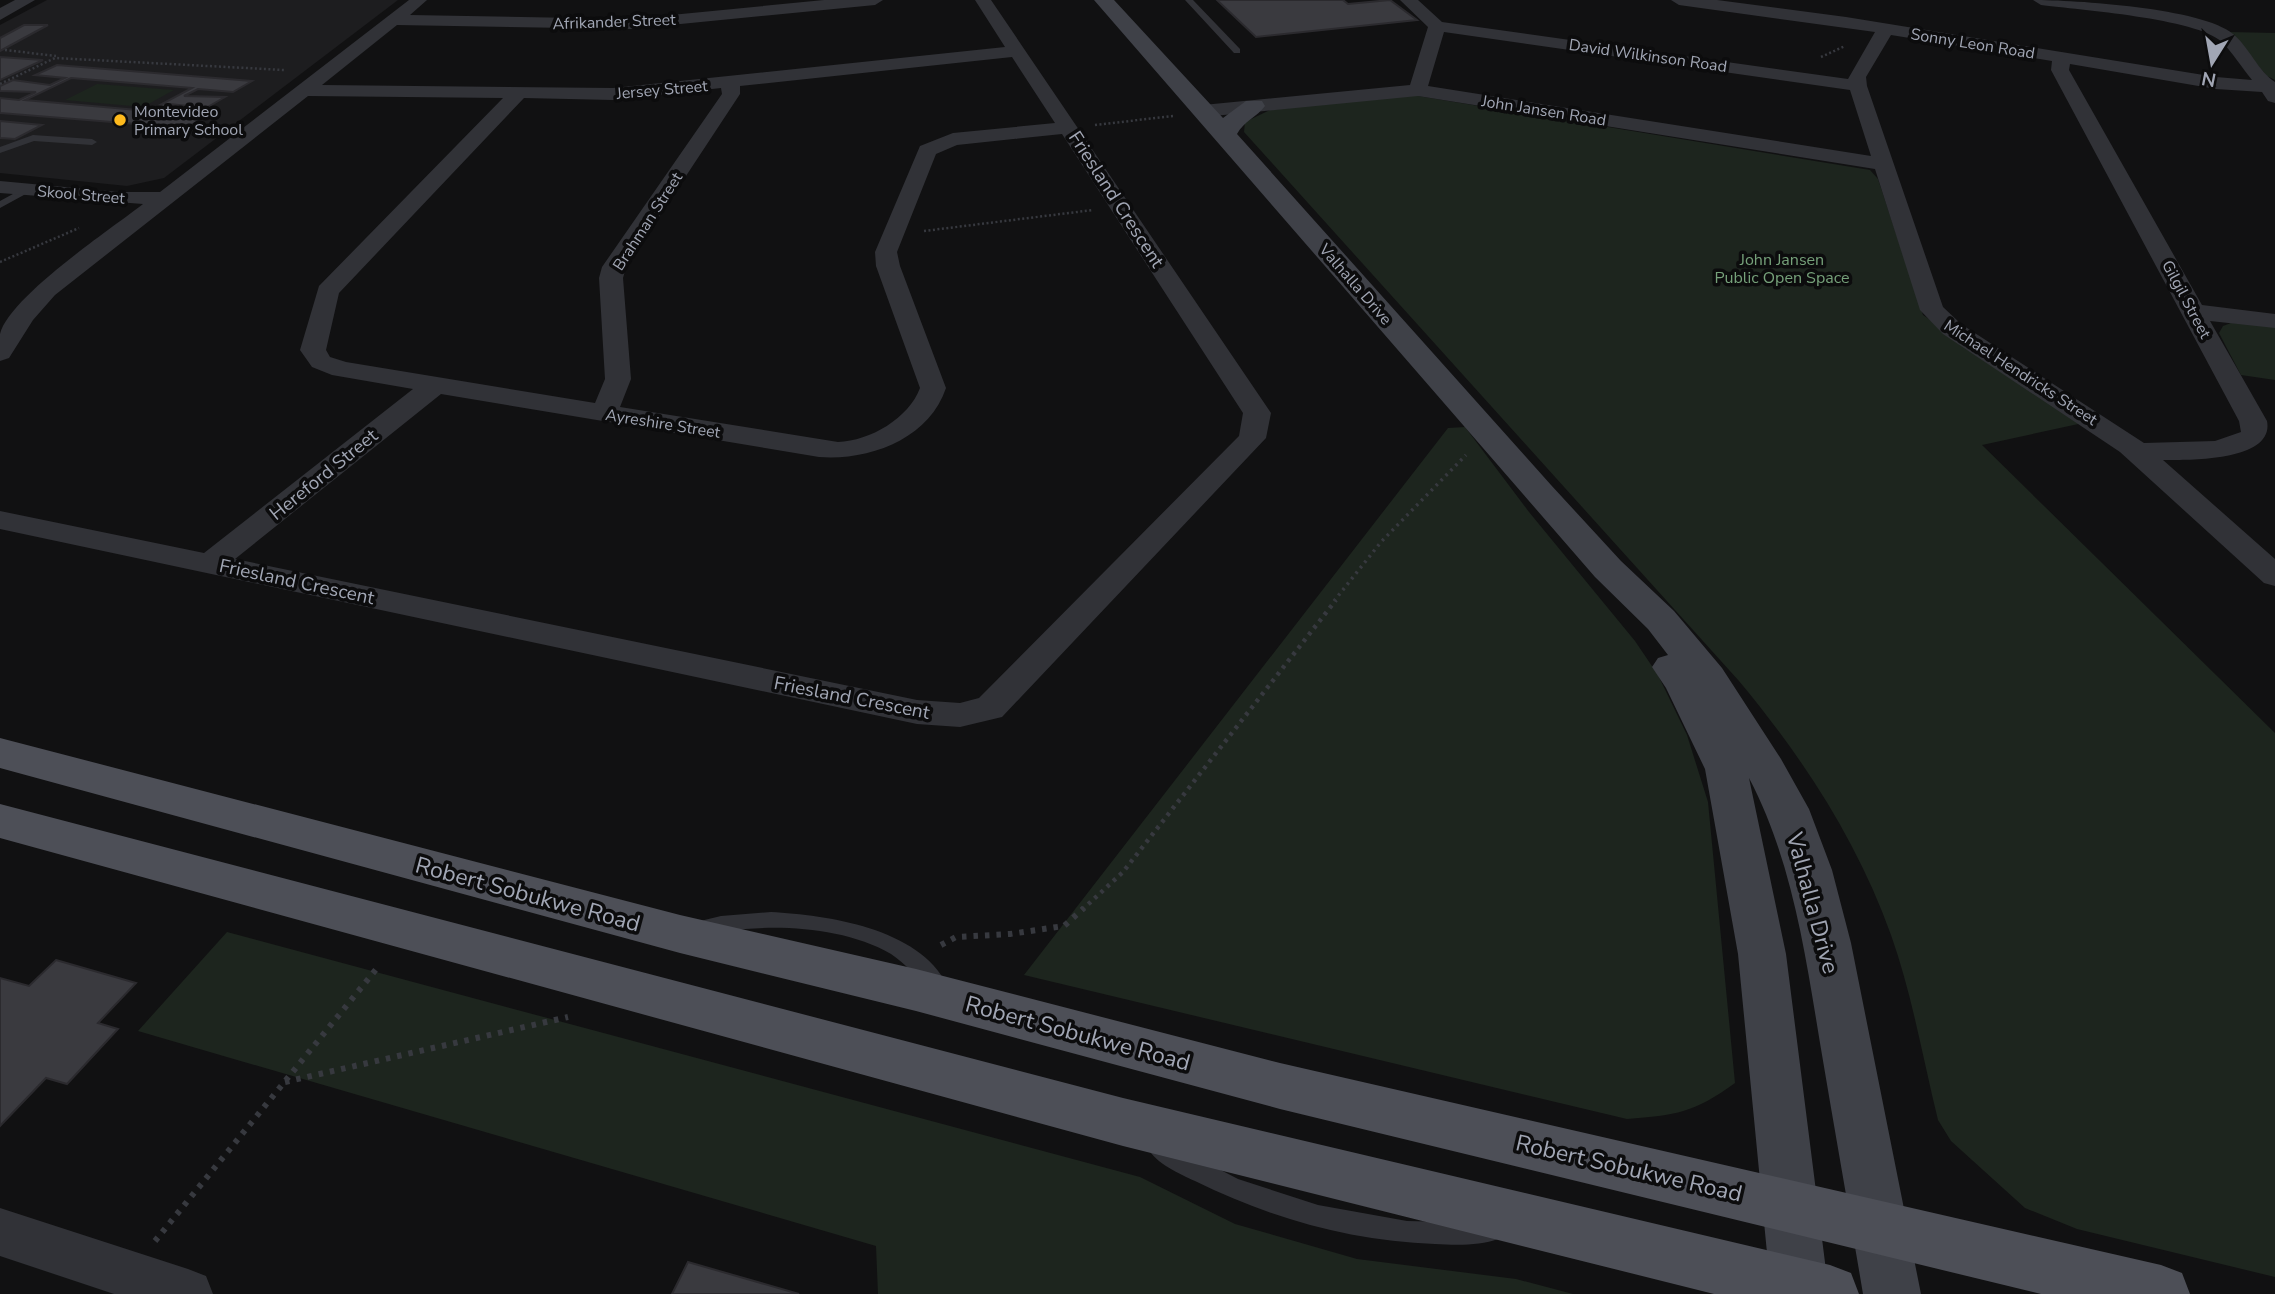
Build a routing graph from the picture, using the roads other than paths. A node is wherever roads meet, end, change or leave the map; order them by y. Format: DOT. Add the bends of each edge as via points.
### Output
graph roads {
  1 [pos="27,0"];
  2 [pos="419,0"];
  3 [pos="876,0"];
  4 [pos="983,0"];
  5 [pos="1103,0"];
  6 [pos="1189,0"];
  7 [pos="1408,0"];
  8 [pos="1679,0"];
  9 [pos="2041,0"];
  10 [pos="0,15"];
  11 [pos="394,20"];
  12 [pos="1437,26"];
  13 [pos="1881,37"];
  14 [pos="1018,51"];
  15 [pos="1237,51"];
  16 [pos="2061,58"];
  17 [pos="730,83"];
  18 [pos="1858,86"];
  19 [pos="304,90"];
  20 [pos="1418,90"];
  21 [pos="2272,91"];
  22 [pos="517,94"];
  23 [pos="1254,106"];
  24 [pos="1192,113"];
  25 [pos="1069,127"];
  26 [pos="1225,135"];
  27 [pos="92,142"];
  28 [pos="0,150"];
  29 [pos="1883,164"];
  30 [pos="0,187"];
  31 [pos="28,190"];
  32 [pos="162,198"];
  33 [pos="0,205"];
  34 [pos="2195,312"];
  35 [pos="2275,321"];
  36 [pos="0,353"];
  37 [pos="435,385"];
  38 [pos="604,414"];
  39 [pos="2136,452"];
  40 [pos="0,520"];
  41 [pos="211,563"];
  42 [pos="1608,569"];
  43 [pos="2275,576"];
  44 [pos="0,753"];
  45 [pos="0,821"];
  46 [pos="1791,1205"];
  47 [pos="1879,1225"];
  48 [pos="0,1232"];
  49 [pos="1810,1291"];
  50 [pos="188,1294"];
  51 [pos="1892,1294"];
  52 [pos="2161,1294"];
  1 -- 10 [label="street"];
  2 -- 11 [label="street"];
  3 -- 11 [label="street, Afrikander Street" via="630,24"];
  4 -- 14 [label="street, Friesland Crescent"];
  5 -- 24 [label="main road, Valhalla Drive"];
  6 -- 15 [label="lane"];
  7 -- 12 [label="street"];
  8 -- 13 [label="street, Sonny Leon Road"];
  9 -- 21 [label="street" via="2210,28 2227,37"];
  11 -- 19 [label="street"];
  12 -- 18 [label="street, David Wilkinson Road"];
  12 -- 20 [label="street"];
  13 -- 16 [label="street, Sonny Leon Road"];
  13 -- 18 [label="street" via="1857,77"];
  14 -- 17 [label="street, Jersey Street"];
  14 -- 25 [label="street, Friesland Crescent"];
  16 -- 21 [label="street, Sonny Leon Road"];
  16 -- 34 [label="street, Gilgil Street" via="2060,70"];
  17 -- 22 [label="street, Jersey Street" via="613,94"];
  17 -- 38 [label="street, Brahman Street" via="731,94 614,267 618,379"];
  18 -- 29 [label="street, Michael Hendricks Street"];
  19 -- 22 [label="street, Jersey Street"];
  19 -- 32 [label="street"];
  20 -- 23 [label="street, John Jansen Road"];
  20 -- 29 [label="street, John Jansen Road"];
  22 -- 37 [label="street, Ayreshire Street" via="327,291 313,350 321,362"];
  23 -- 24 [label="street, John Jansen Road"];
  23 -- 26 [label="main road" via="1232,122"];
  24 -- 26 [label="main road, Valhalla Drive"];
  25 -- 38 [label="street, Ayreshire Street" via="953,139 927,150 886,253 933,388 926,406 885,437 856,448 819,449"];
  25 -- 41 [label="street, Friesland Crescent" via="1257,413 1257,425 1252,438 990,708 960,715 917,712"];
  26 -- 42 [label="main road, Valhalla Drive"];
  27 -- 28 [label="lane" via="33,138"];
  29 -- 39 [label="street, Michael Hendricks Street" via="1928,302 1939,318"];
  30 -- 31 [label="street, Skool Street"];
  31 -- 32 [label="street, Skool Street"];
  31 -- 33 [label="lane"];
  32 -- 36 [label="street" via="47,290 23,316"];
  34 -- 35 [label="street"];
  34 -- 39 [label="street, Gilgil Street" via="2255,430 2239,444"];
  37 -- 38 [label="street, Ayreshire Street"];
  37 -- 41 [label="street, Hereford Street"];
  39 -- 43 [label="street, Michael Hendricks Street"];
  40 -- 41 [label="street, Friesland Crescent"];
  42 -- 46 [label="main road, Valhalla Drive" via="1684,683 1726,769 1762,954"];
  42 -- 47 [label="main road, Valhalla Drive" via="1661,620 1708,678 1787,809 1809,870 1827,943"];
  44 -- 46 [label="main road, Robert Sobukwe Road" via="680,934 1280,1086"];
  45 -- 49 [label="main road" via="1123,1122"];
  46 -- 47 [label="main road, Robert Sobukwe Road"];
  46 -- 49 [label="main road, Valhalla Drive"];
  47 -- 51 [label="main road, Valhalla Drive"];
  47 -- 52 [label="main road, Robert Sobukwe Road"];
  48 -- 50 [label="street"];
}
